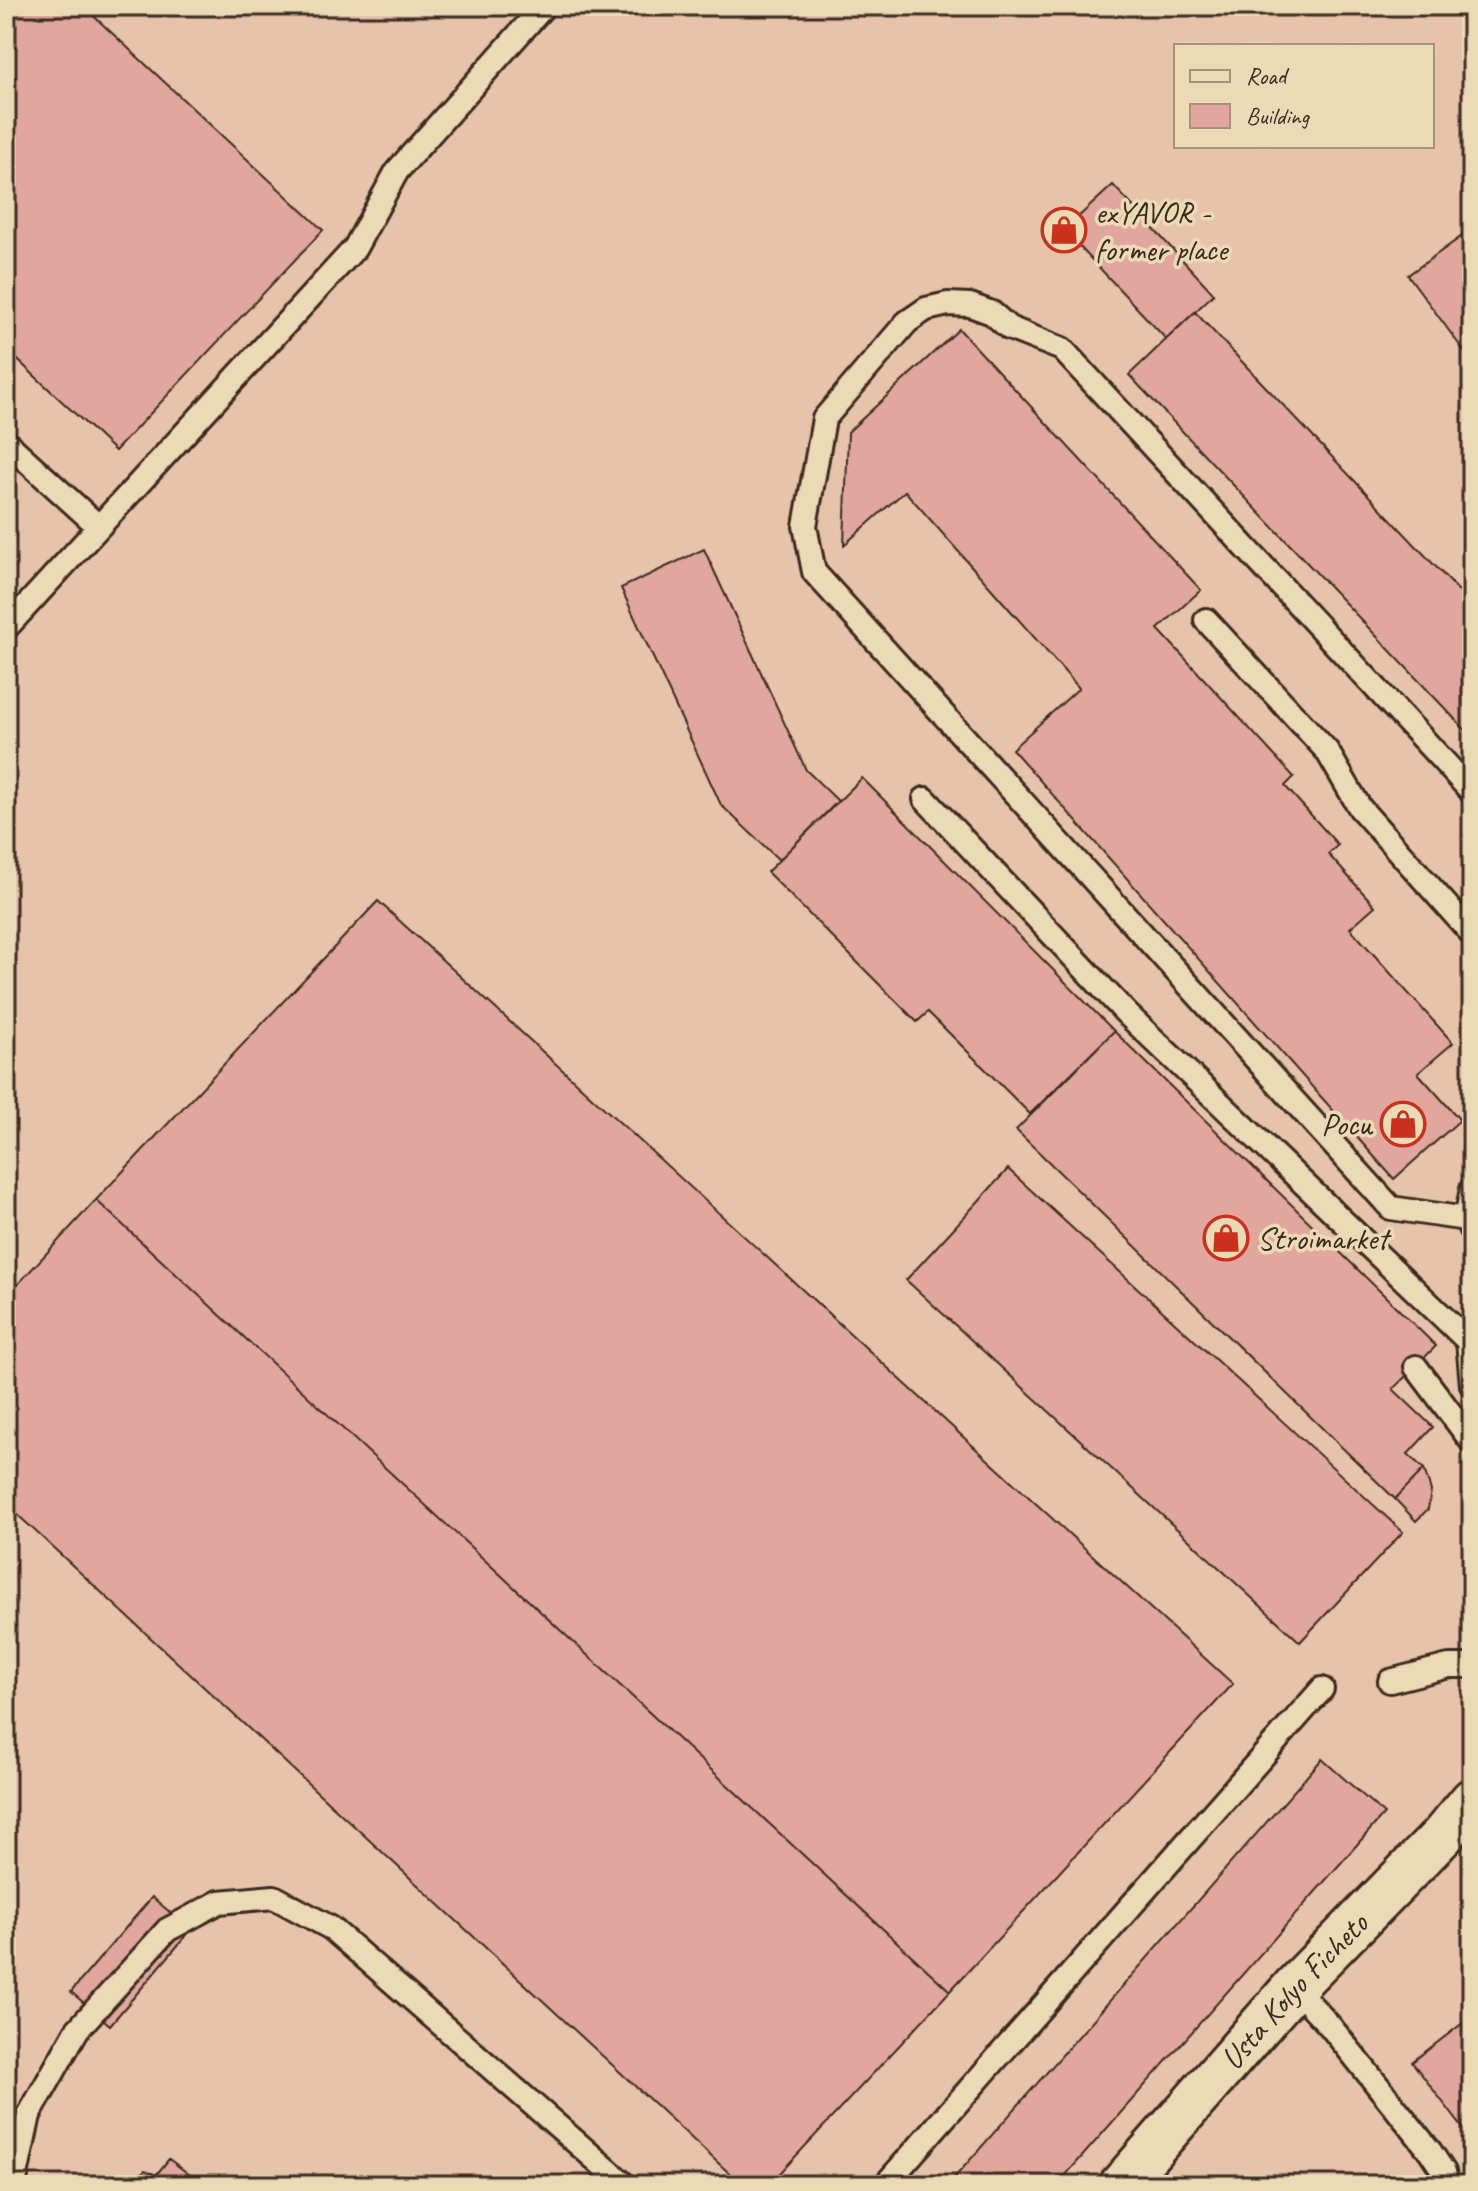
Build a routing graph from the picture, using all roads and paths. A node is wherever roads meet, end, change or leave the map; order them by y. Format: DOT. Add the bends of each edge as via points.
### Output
graph roads {
  1 [pos="544,6"];
  2 [pos="6,442"];
  3 [pos="98,526"];
  4 [pos="1206,620"];
  5 [pos="6,628"];
  6 [pos="1472,792"];
  7 [pos="925,799"];
  8 [pos="1472,934"];
  9 [pos="1472,1189"];
  10 [pos="1469,1225"];
  11 [pos="1416,1367"];
  12 [pos="1472,1385"];
  13 [pos="1472,1442"];
  14 [pos="1472,1666"];
  15 [pos="1390,1681"];
  16 [pos="1322,1689"];
  17 [pos="1472,1800"];
  18 [pos="1294,1987"];
  19 [pos="14,2185"];
  20 [pos="625,2185"];
  21 [pos="885,2185"];
  22 [pos="1121,2185"];
  23 [pos="1447,2185"];
  1 -- 3 [label="lane" via="397,171 355,248"];
  2 -- 3 [label="lane"];
  3 -- 5 [label="lane"];
  4 -- 8 [label="lane" via="1327,751 1360,808"];
  6 -- 10 [label="lane" via="1062,349 970,305 926,309 907,322 824,419 805,526 814,572 1391,1208"];
  7 -- 12 [label="lane" via="1127,1014 1468,1341"];
  9 -- 10 [label="lane"];
  11 -- 13 [label="lane"];
  14 -- 15 [label="lane" via="1449,1666"];
  16 -- 21 [label="lane"];
  17 -- 18 [label="street, Usta Kolyo Ficheto"];
  18 -- 22 [label="street, Usta Kolyo Ficheto"];
  18 -- 23 [label="lane" via="1430,2151"];
  19 -- 20 [label="lane" via="29,2115 77,2030 167,1930 219,1902 274,1897 331,1928"];
}
